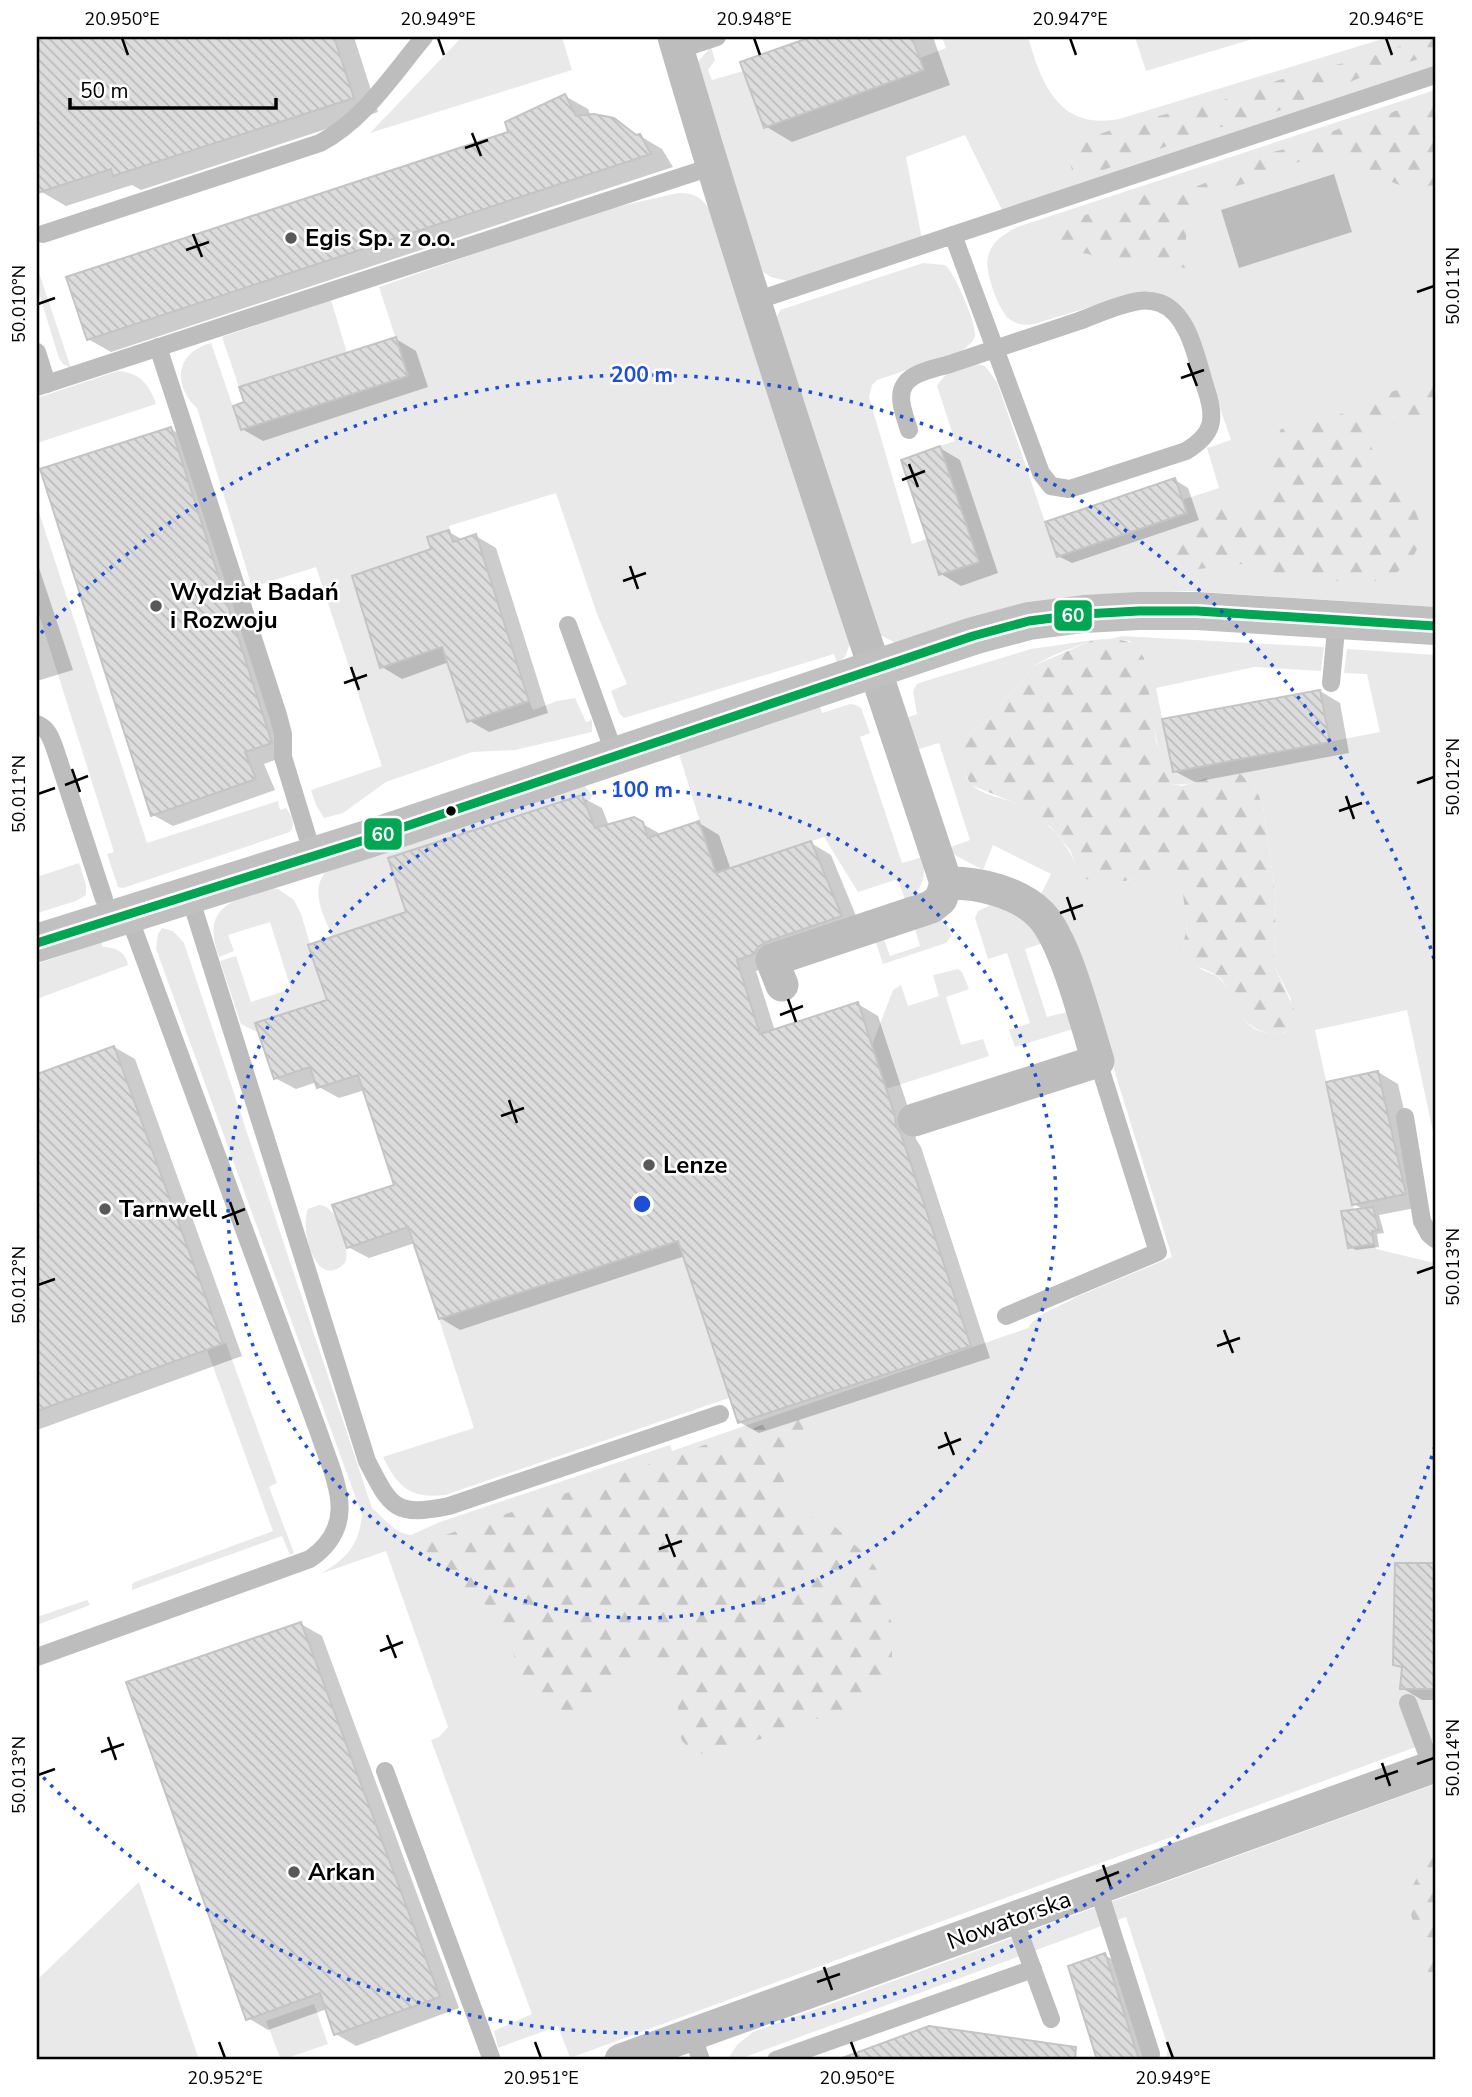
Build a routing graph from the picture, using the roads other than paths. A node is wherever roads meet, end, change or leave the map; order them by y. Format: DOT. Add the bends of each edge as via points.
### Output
graph roads {
  1 [pos="424,37"];
  2 [pos="717,37"];
  3 [pos="676,43"];
  4 [pos="1435,75"];
  5 [pos="711,167"];
  6 [pos="43,234"];
  7 [pos="953,235"];
  8 [pos="754,300"];
  9 [pos="158,347"];
  10 [pos="996,349"];
  11 [pos="37,352"];
  12 [pos="42,386"];
  13 [pos="909,430"];
  14 [pos="1337,619"];
  15 [pos="568,625"];
  16 [pos="1435,626"];
  17 [pos="874,670"];
  18 [pos="1331,683"];
  19 [pos="37,724"];
  20 [pos="615,755"];
  21 [pos="313,855"];
  22 [pos="946,883"];
  23 [pos="189,894"];
  24 [pos="116,907"];
  25 [pos="37,943"];
  26 [pos="782,985"];
  27 [pos="1098,1061"];
  28 [pos="1405,1117"];
  29 [pos="914,1120"];
  30 [pos="1435,1239"];
  31 [pos="1006,1316"];
  32 [pos="720,1414"];
  33 [pos="37,1657"];
  34 [pos="1408,1703"];
  35 [pos="1434,1767"];
  36 [pos="385,1772"];
  37 [pos="1098,1888"];
  38 [pos="1014,1918"];
  39 [pos="1033,1969"];
  40 [pos="1051,2019"];
  41 [pos="697,2048"];
  42 [pos="1151,2054"];
  43 [pos="492,2060"];
  44 [pos="621,2060"];
  45 [pos="776,2060"];
  1 -- 6 [label="lane" via="356,117 320,143"];
  2 -- 3 [label="lane"];
  3 -- 5 [label="street"];
  4 -- 7 [label="lane"];
  5 -- 8 [label="street"];
  5 -- 9 [label="lane"];
  7 -- 8 [label="lane"];
  7 -- 10 [label="lane"];
  8 -- 17 [label="street"];
  9 -- 12 [label="lane"];
  9 -- 21 [label="lane" via="278,715 283,757"];
  10 -- 10 [label="lane" via="1041,473 1051,486 1069,489 1176,455 1203,439 1211,425 1209,398 1185,327 1160,303 1137,301"];
  10 -- 13 [label="lane" via="909,380 901,402"];
  11 -- 12 [label="lane"];
  14 -- 16 [label="street"];
  14 -- 17 [label="street" via="1168,610 1084,614 1029,621"];
  14 -- 18 [label="lane"];
  15 -- 20 [label="lane"];
  17 -- 20 [label="street"];
  17 -- 22 [label="street"];
  19 -- 24 [label="lane" via="49,733"];
  20 -- 21 [label="street"];
  21 -- 23 [label="street"];
  22 -- 26 [label="street" via="941,899 932,907 772,960"];
  22 -- 27 [label="street" via="985,886 1040,914 1057,938"];
  23 -- 24 [label="street"];
  23 -- 32 [label="lane" via="367,1461 385,1496 402,1509 419,1512 449,1506"];
  24 -- 25 [label="street"];
  24 -- 33 [label="lane" via="320,1433 340,1513 336,1533 325,1549 310,1559"];
  27 -- 29 [label="street"];
  27 -- 31 [label="lane" via="1158,1252"];
  28 -- 30 [label="lane" via="1422,1221"];
  34 -- 35 [label="lane"];
  35 -- 37 [label="street, Nowatorska"];
  36 -- 43 [label="lane"];
  37 -- 38 [label="street, Nowatorska"];
  37 -- 42 [label="lane"];
  38 -- 39 [label="lane"];
  38 -- 41 [label="street, Nowatorska"];
  39 -- 40 [label="lane"];
  39 -- 45 [label="lane"];
  41 -- 44 [label="street, Nowatorska"];
}
